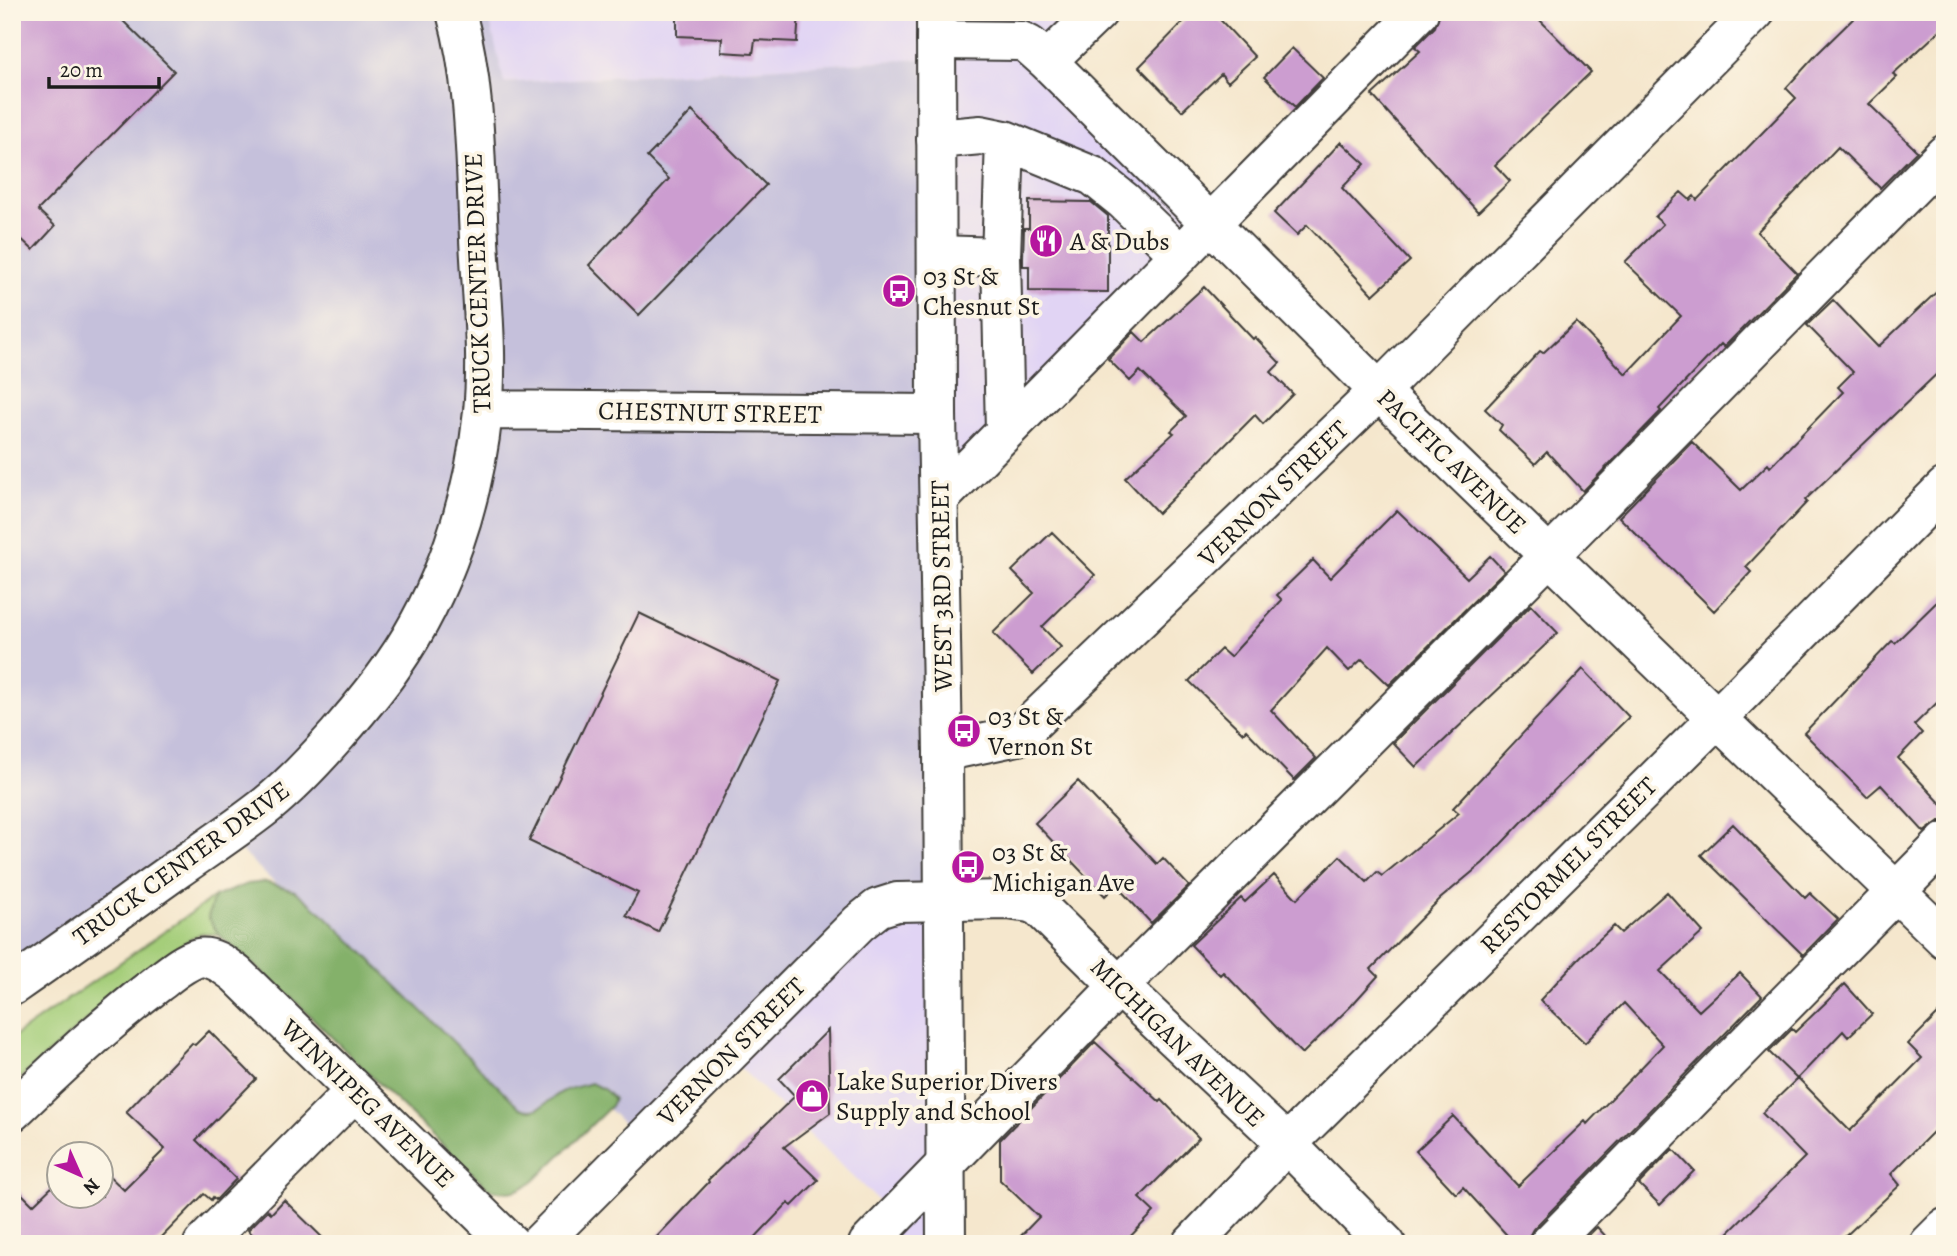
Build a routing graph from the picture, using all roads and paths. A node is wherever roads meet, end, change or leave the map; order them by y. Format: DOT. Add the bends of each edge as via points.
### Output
graph roads {
  1 [pos="456,12"];
  2 [pos="1098,12"];
  3 [pos="1419,12"];
  4 [pos="1755,12"];
  5 [pos="936,26"];
  6 [pos="1047,61"];
  7 [pos="936,139"];
  8 [pos="1005,141"];
  9 [pos="1945,154"];
  10 [pos="1210,224"];
  11 [pos="937,255"];
  12 [pos="1180,255"];
  13 [pos="1002,257"];
  14 [pos="1379,391"];
  15 [pos="483,410"];
  16 [pos="937,414"];
  17 [pos="1005,431"];
  18 [pos="1945,487"];
  19 [pos="939,499"];
  20 [pos="1549,556"];
  21 [pos="1717,718"];
  22 [pos="943,752"];
  23 [pos="1945,842"];
  24 [pos="1897,891"];
  25 [pos="944,901"];
  26 [pos="1945,939"];
  27 [pos="12,986"];
  28 [pos="1119,986"];
  29 [pos="355,1091"];
  30 [pos="12,1112"];
  31 [pos="1287,1144"];
  32 [pos="945,1166"];
  33 [pos="1945,1228"];
  34 [pos="203,1244"];
  35 [pos="511,1244"];
  36 [pos="538,1244"];
  37 [pos="868,1244"];
  38 [pos="946,1244"];
  39 [pos="1192,1244"];
  40 [pos="1385,1244"];
  41 [pos="1549,1244"];
  42 [pos="1929,1244"];
  1 -- 15 [label="street, TRUCK CENTER DRIVE" via="470,91 484,333"];
  2 -- 6 [label="street"];
  3 -- 10 [label="street"];
  4 -- 14 [label="street, VERNON STREET"];
  5 -- 6 [label="street, PACIFIC AVENUE" via="1021,41"];
  5 -- 7 [label="street, WEST 3RD STREET"];
  6 -- 10 [label="street, PACIFIC AVENUE"];
  7 -- 8 [label="street" via="981,135"];
  7 -- 11 [label="street, WEST 3RD STREET"];
  8 -- 12 [label="street" via="1093,176"];
  8 -- 13 [label="street"];
  9 -- 20 [label="street"];
  10 -- 12 [label="street"];
  10 -- 14 [label="street, PACIFIC AVENUE"];
  11 -- 13 [label="street"];
  11 -- 16 [label="street, WEST 3RD STREET"];
  12 -- 17 [label="street"];
  13 -- 17 [label="street"];
  14 -- 20 [label="street, PACIFIC AVENUE"];
  14 -- 22 [label="street, VERNON STREET" via="1018,736"];
  15 -- 16 [label="street, CHESTNUT STREET"];
  15 -- 27 [label="street, TRUCK CENTER DRIVE" via="474,473 440,579 394,664 360,708 268,804"];
  16 -- 19 [label="street, WEST 3RD STREET"];
  17 -- 19 [label="street"];
  18 -- 21 [label="street, RESTORMEL STREET"];
  19 -- 22 [label="street, WEST 3RD STREET"];
  20 -- 21 [label="street, PACIFIC AVENUE"];
  20 -- 28 [label="street"];
  21 -- 24 [label="street, PACIFIC AVENUE"];
  21 -- 31 [label="street, RESTORMEL STREET"];
  22 -- 25 [label="street, WEST 3RD STREET"];
  23 -- 24 [label="street"];
  24 -- 26 [label="street, PACIFIC AVENUE"];
  24 -- 41 [label="street"];
  25 -- 28 [label="street, MICHIGAN AVENUE" via="1008,900 1039,907"];
  25 -- 32 [label="street, WEST 3RD STREET"];
  25 -- 36 [label="street, VERNON STREET" via="897,902 878,908 859,923"];
  28 -- 31 [label="street, MICHIGAN AVENUE"];
  28 -- 32 [label="street"];
  29 -- 30 [label="street, WINNIPEG AVENUE" via="236,974 211,958 199,958 106,1024"];
  29 -- 34 [label="street"];
  29 -- 35 [label="street, WINNIPEG AVENUE"];
  31 -- 39 [label="street, RESTORMEL STREET"];
  31 -- 40 [label="street, MICHIGAN AVENUE"];
  32 -- 37 [label="street"];
  32 -- 38 [label="street, WEST 3RD STREET"];
  33 -- 42 [label="street"];
}
